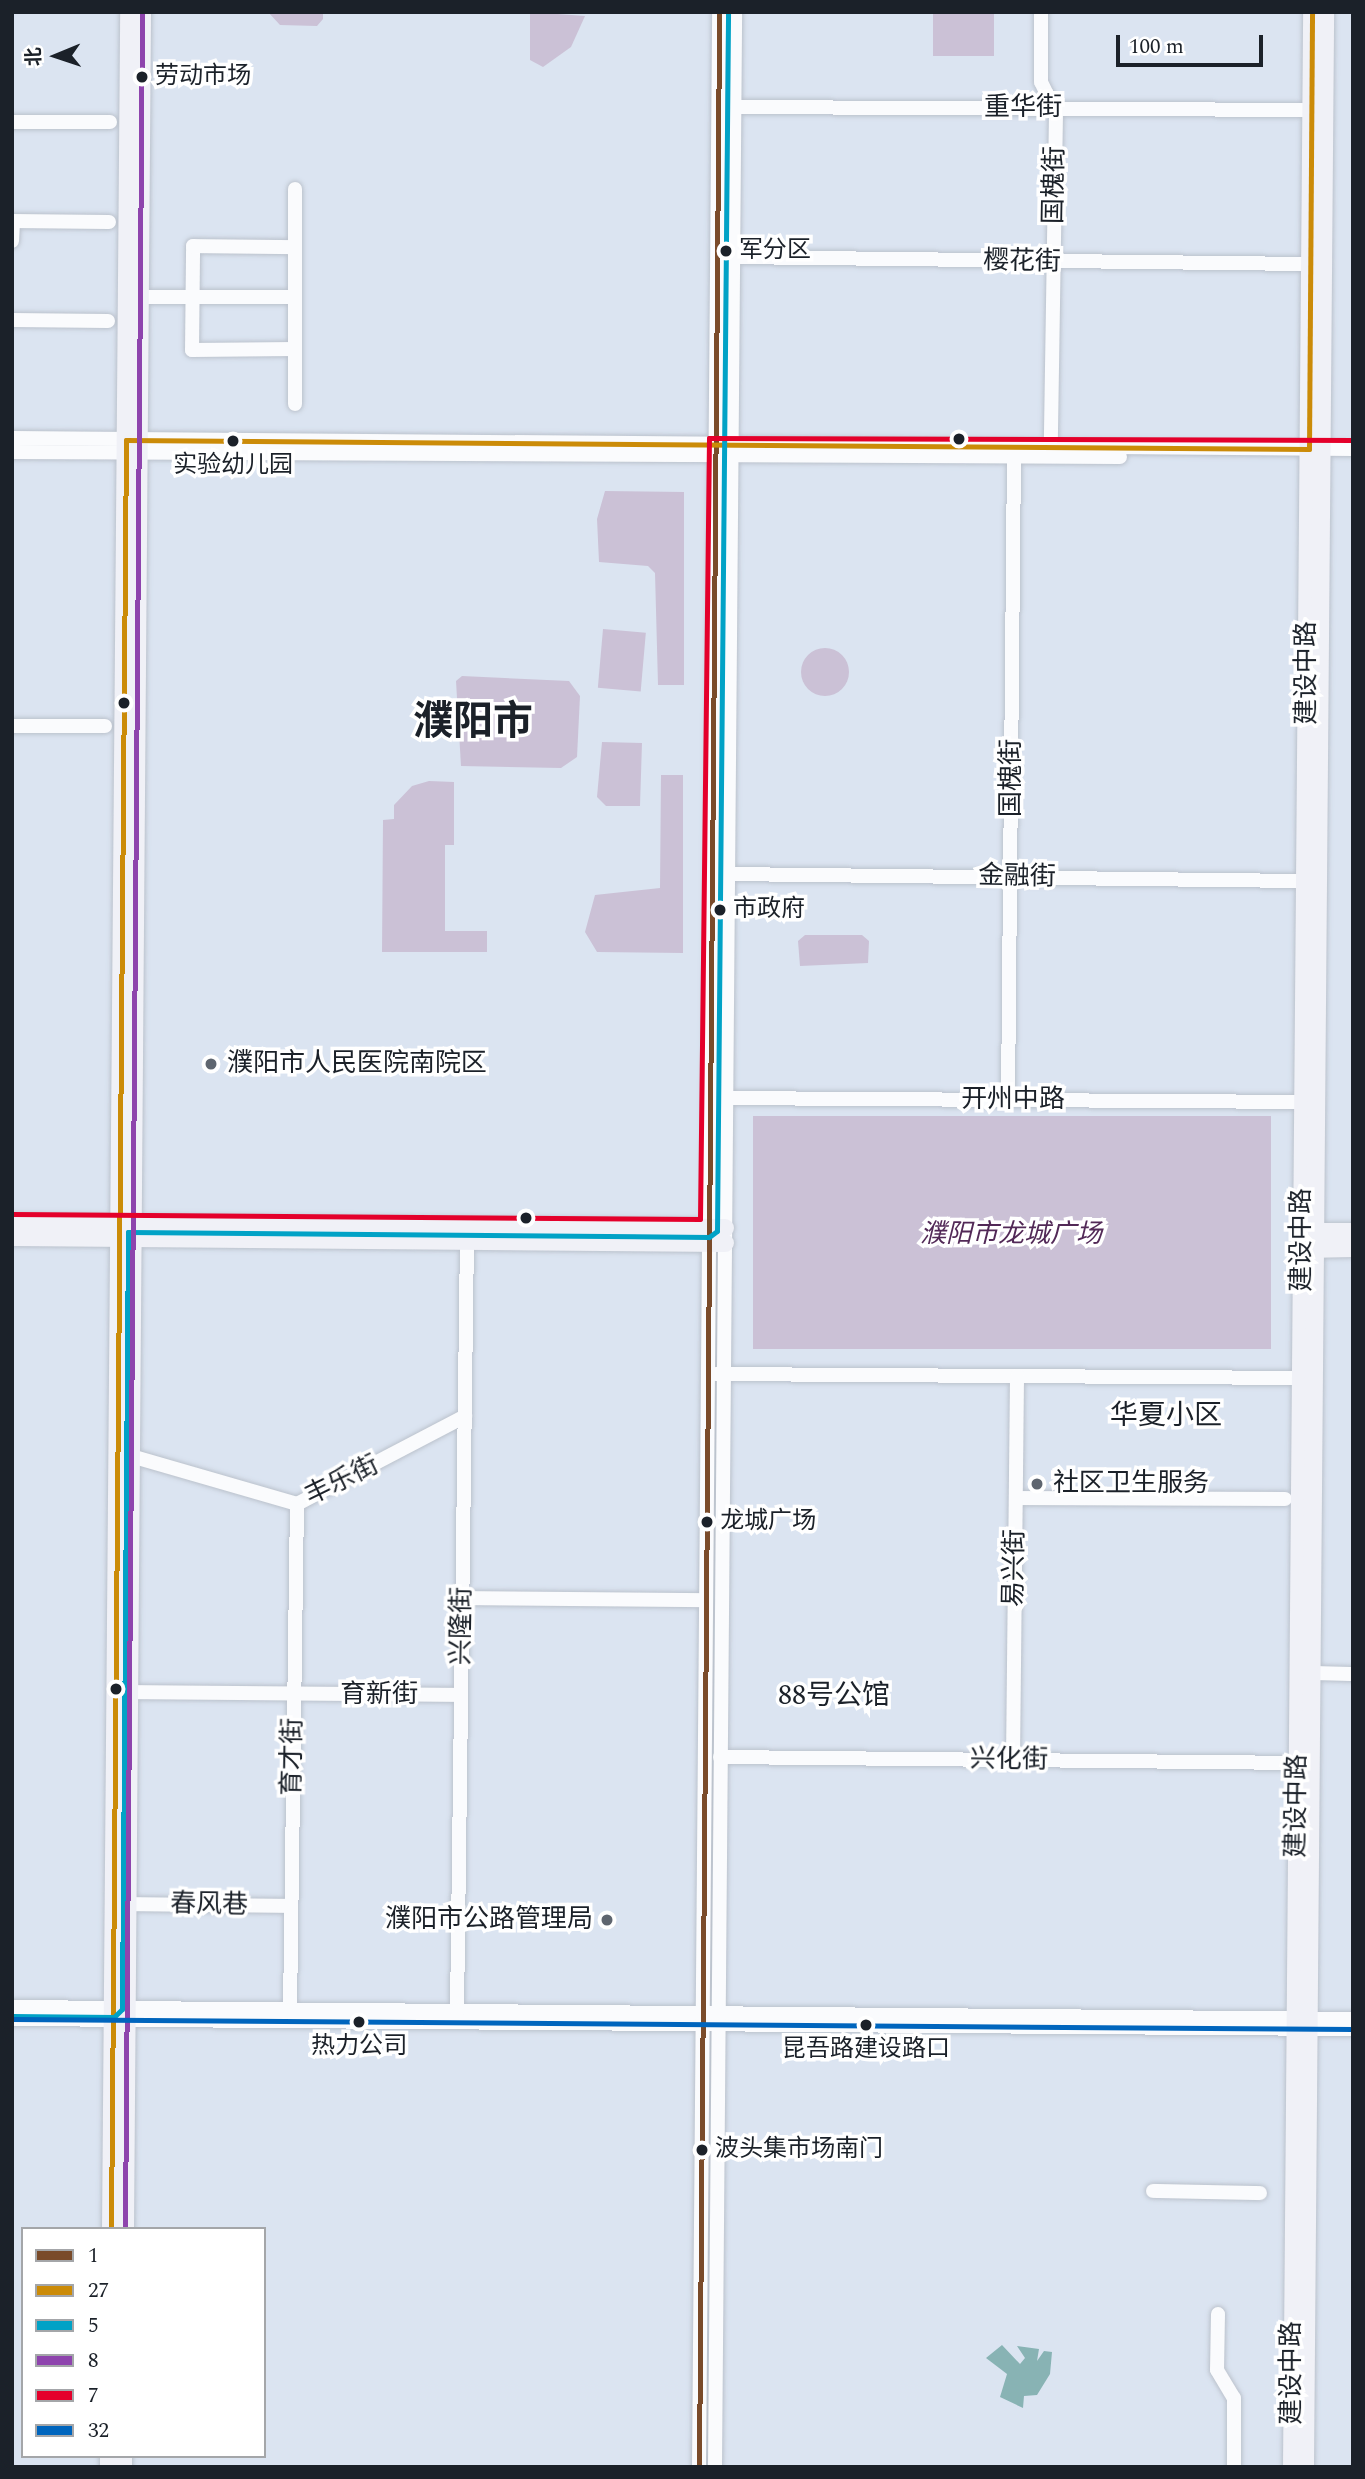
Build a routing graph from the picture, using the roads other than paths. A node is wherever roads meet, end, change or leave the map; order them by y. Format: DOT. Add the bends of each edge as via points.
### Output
graph roads {
  1 [pos="128,12"];
  2 [pos="142,12"];
  3 [pos="719,12"];
  4 [pos="735,12"];
  5 [pos="1041,12"];
  6 [pos="1312,12"];
  7 [pos="1325,12"];
  8 [pos="734,107"];
  9 [pos="1054,108"];
  10 [pos="1311,110"];
  11 [pos="12,122"];
  12 [pos="110,122"];
  13 [pos="295,189"];
  14 [pos="13,221"];
  15 [pos="109,222"];
  16 [pos="12,241"];
  17 [pos="295,247"];
  18 [pos="733,257"];
  19 [pos="1054,262"];
  20 [pos="1310,264"];
  21 [pos="193,296"];
  22 [pos="140,297"];
  23 [pos="295,297"];
  24 [pos="12,320"];
  25 [pos="108,321"];
  26 [pos="295,349"];
  27 [pos="295,404"];
  28 [pos="12,438"];
  29 [pos="132,446"];
  30 [pos="1051,446"];
  31 [pos="716,449"];
  32 [pos="732,449"];
  33 [pos="1353,449"];
  34 [pos="12,452"];
  35 [pos="1315,453"];
  36 [pos="1014,456"];
  37 [pos="1353,458"];
  38 [pos="12,726"];
  39 [pos="105,726"];
  40 [pos="728,874"];
  41 [pos="1011,877"];
  42 [pos="1305,881"];
  43 [pos="710,1098"];
  44 [pos="726,1098"];
  45 [pos="1008,1100"];
  46 [pos="1310,1102"];
  47 [pos="12,1223"];
  48 [pos="126,1231"];
  49 [pos="1353,1232"];
  50 [pos="717,1235"];
  51 [pos="12,1237"];
  52 [pos="1309,1240"];
  53 [pos="467,1241"];
  54 [pos="1353,1248"];
  55 [pos="708,1374"];
  56 [pos="724,1374"];
  57 [pos="1017,1376"];
  58 [pos="1308,1378"];
  59 [pos="465,1416"];
  60 [pos="131,1456"];
  61 [pos="1016,1498"];
  62 [pos="1285,1499"];
  63 [pos="296,1504"];
  64 [pos="462,1598"];
  65 [pos="706,1600"];
  66 [pos="1312,1673"];
  67 [pos="1353,1674"];
  68 [pos="129,1692"];
  69 [pos="294,1694"];
  70 [pos="461,1695"];
  71 [pos="720,1757"];
  72 [pos="1013,1760"];
  73 [pos="1298,1763"];
  74 [pos="127,1904"];
  75 [pos="292,1906"];
  76 [pos="12,2007"];
  77 [pos="290,2010"];
  78 [pos="457,2011"];
  79 [pos="120,2014"];
  80 [pos="12,2019"];
  81 [pos="702,2019"];
  82 [pos="718,2019"];
  83 [pos="1353,2019"];
  84 [pos="1302,2024"];
  85 [pos="1353,2029"];
  86 [pos="1153,2191"];
  87 [pos="1260,2193"];
  88 [pos="111,2227"];
  89 [pos="125,2227"];
  90 [pos="1218,2314"];
  91 [pos="699,2467"];
  92 [pos="715,2467"];
  93 [pos="1234,2467"];
  94 [pos="1292,2467"];
  95 [pos="1305,2467"];
  1 -- 29 [label="main road"];
  2 -- 22 [label="main road"];
  3 -- 31 [label="street"];
  4 -- 8 [label="street"];
  5 -- 9 [label="street, 国槐街" via="1041,82"];
  6 -- 10 [label="main road, 建设中路"];
  7 -- 35 [label="main road, 建设中路"];
  8 -- 9 [label="street, 重华街"];
  8 -- 18 [label="street"];
  9 -- 10 [label="street, 重华街"];
  9 -- 19 [label="street, 国槐街"];
  10 -- 20 [label="main road, 建设中路"];
  11 -- 12 [label="street"];
  13 -- 17 [label="street"];
  14 -- 15 [label="street"];
  14 -- 16 [label="street"];
  17 -- 21 [label="street" via="193,246"];
  17 -- 23 [label="street"];
  18 -- 19 [label="street, 樱花街"];
  18 -- 32 [label="street"];
  19 -- 20 [label="street, 樱花街"];
  19 -- 30 [label="street, 国槐街"];
  20 -- 35 [label="main road, 建设中路"];
  21 -- 22 [label="street"];
  21 -- 23 [label="street"];
  21 -- 26 [label="street" via="192,350"];
  22 -- 29 [label="main road"];
  23 -- 26 [label="street"];
  24 -- 25 [label="street"];
  26 -- 27 [label="street"];
  28 -- 29 [label="street"];
  29 -- 31 [label="street"];
  29 -- 34 [label="street"];
  29 -- 48 [label="main road"];
  30 -- 32 [label="street"];
  30 -- 35 [label="street"];
  31 -- 32 [label="street"];
  31 -- 43 [label="street"];
  32 -- 36 [label="street"];
  32 -- 40 [label="street"];
  33 -- 35 [label="street"];
  35 -- 36 [label="street"];
  35 -- 37 [label="street"];
  35 -- 42 [label="main road, 建设中路"];
  35 -- 46 [label="main road, 建设中路"];
  36 -- 41 [label="street, 国槐街"];
  38 -- 39 [label="street"];
  40 -- 41 [label="street, 金融街"];
  40 -- 44 [label="street"];
  41 -- 42 [label="street, 金融街"];
  41 -- 45 [label="street, 国槐街"];
  42 -- 46 [label="main road, 建设中路"];
  43 -- 44 [label="street, 开州中路"];
  43 -- 50 [label="street"];
  44 -- 45 [label="street, 开州中路"];
  44 -- 50 [label="street"];
  45 -- 46 [label="street, 开州中路"];
  46 -- 52 [label="main road, 建设中路"];
  47 -- 48 [label="main road"];
  48 -- 50 [label="main road"];
  48 -- 51 [label="main road"];
  48 -- 53 [label="main road"];
  48 -- 60 [label="main road"];
  48 -- 79 [label="main road"];
  49 -- 52 [label="main road"];
  50 -- 53 [label="main road"];
  50 -- 55 [label="street"];
  50 -- 56 [label="street"];
  52 -- 54 [label="main road"];
  52 -- 58 [label="main road, 建设中路"];
  53 -- 59 [label="street, 兴隆街"];
  55 -- 56 [label="street"];
  55 -- 65 [label="street"];
  56 -- 57 [label="street"];
  56 -- 71 [label="street"];
  57 -- 58 [label="street"];
  57 -- 61 [label="street, 易兴街"];
  58 -- 66 [label="main road, 建设中路"];
  58 -- 73 [label="main road, 建设中路"];
  59 -- 63 [label="street, 丰乐街"];
  59 -- 64 [label="street, 兴隆街"];
  60 -- 63 [label="street, 丰乐街"];
  60 -- 68 [label="main road"];
  61 -- 62 [label="street"];
  61 -- 72 [label="street, 易兴街"];
  63 -- 69 [label="street, 育才街"];
  64 -- 65 [label="street"];
  64 -- 70 [label="street, 兴隆街"];
  65 -- 81 [label="street"];
  66 -- 67 [label="street"];
  66 -- 84 [label="main road, 建设中路"];
  68 -- 69 [label="street, 育新街"];
  68 -- 74 [label="main road"];
  69 -- 70 [label="street, 育新街"];
  69 -- 75 [label="street, 育才街"];
  70 -- 78 [label="street, 兴隆街"];
  71 -- 72 [label="street, 兴化街"];
  71 -- 82 [label="street"];
  72 -- 73 [label="street, 兴化街"];
  73 -- 84 [label="main road, 建设中路"];
  74 -- 75 [label="street, 春风巷"];
  74 -- 79 [label="main road"];
  75 -- 77 [label="street, 育才街"];
  76 -- 79 [label="street"];
  77 -- 78 [label="street"];
  77 -- 79 [label="street"];
  78 -- 81 [label="street"];
  79 -- 80 [label="street"];
  79 -- 81 [label="street"];
  79 -- 88 [label="main road"];
  79 -- 89 [label="main road"];
  81 -- 82 [label="street"];
  81 -- 91 [label="street"];
  82 -- 84 [label="street"];
  82 -- 92 [label="street"];
  83 -- 84 [label="street"];
  84 -- 85 [label="street"];
  84 -- 94 [label="main road, 建设中路"];
  84 -- 95 [label="main road, 建设中路"];
  86 -- 87 [label="street"];
  90 -- 93 [label="street" via="1217,2370 1234,2398"];
}
